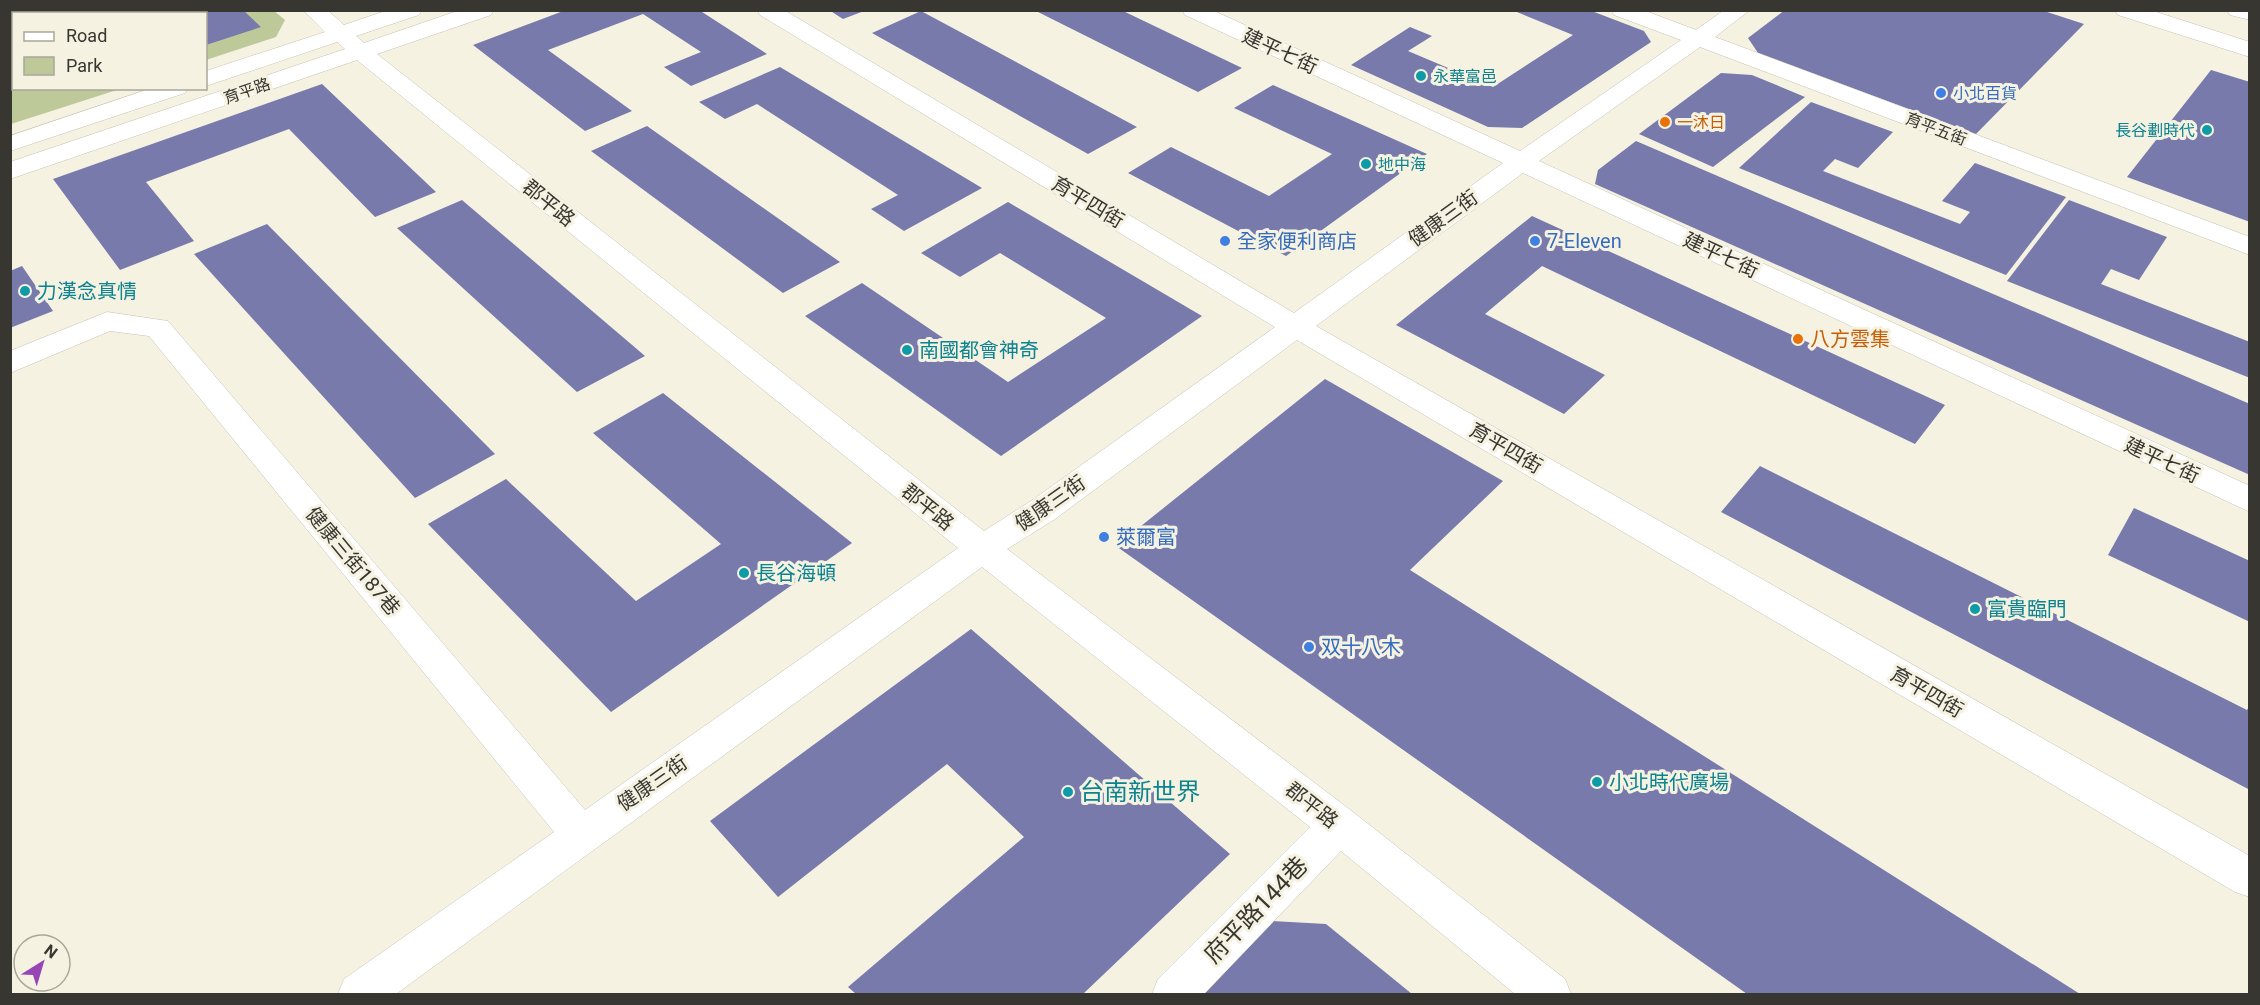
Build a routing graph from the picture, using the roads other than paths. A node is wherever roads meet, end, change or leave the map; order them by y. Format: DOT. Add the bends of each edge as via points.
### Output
graph roads {
  1 [pos="314,10"];
  2 [pos="411,10"];
  3 [pos="483,10"];
  4 [pos="768,10"];
  5 [pos="1193,10"];
  6 [pos="1622,10"];
  7 [pos="1739,10"];
  8 [pos="2126,10"];
  9 [pos="2238,10"];
  10 [pos="2250,14"];
  11 [pos="1698,39"];
  12 [pos="352,43"];
  13 [pos="2250,50"];
  14 [pos="207,79"];
  15 [pos="171,90"];
  16 [pos="10,144"];
  17 [pos="1521,162"];
  18 [pos="10,171"];
  19 [pos="2250,247"];
  20 [pos="1295,326"];
  21 [pos="10,363"];
  22 [pos="2250,500"];
  23 [pos="982,549"];
  24 [pos="1339,825"];
  25 [pos="581,834"];
  26 [pos="2250,878"];
  27 [pos="360,994"];
  28 [pos="1174,994"];
  29 [pos="1549,994"];
  1 -- 12 [label="street, 郡平路"];
  2 -- 12 [label="street, 育平路"];
  3 -- 12 [label="street, 育平路"];
  4 -- 20 [label="street, 育平四街"];
  5 -- 17 [label="street, 建平七街"];
  6 -- 11 [label="street, 育平五街"];
  7 -- 11 [label="street, 健康三街"];
  8 -- 13 [label="street"];
  9 -- 10 [label="street"];
  11 -- 17 [label="street, 健康三街"];
  11 -- 19 [label="street, 育平五街"];
  12 -- 14 [label="street, 育平路"];
  12 -- 18 [label="street, 育平路"];
  12 -- 23 [label="street, 郡平路"];
  15 -- 16 [label="street"];
  17 -- 20 [label="street, 健康三街"];
  17 -- 22 [label="street, 建平七街"];
  20 -- 23 [label="street, 健康三街" via="1043,510"];
  20 -- 26 [label="street, 育平四街"];
  21 -- 25 [label="street, 健康三街187巷" via="107,321 158,328"];
  23 -- 24 [label="street, 郡平路"];
  23 -- 25 [label="street, 健康三街"];
  24 -- 28 [label="street, 府平路144巷"];
  24 -- 29 [label="street, 郡平路"];
  25 -- 27 [label="street, 健康三街"];
}
